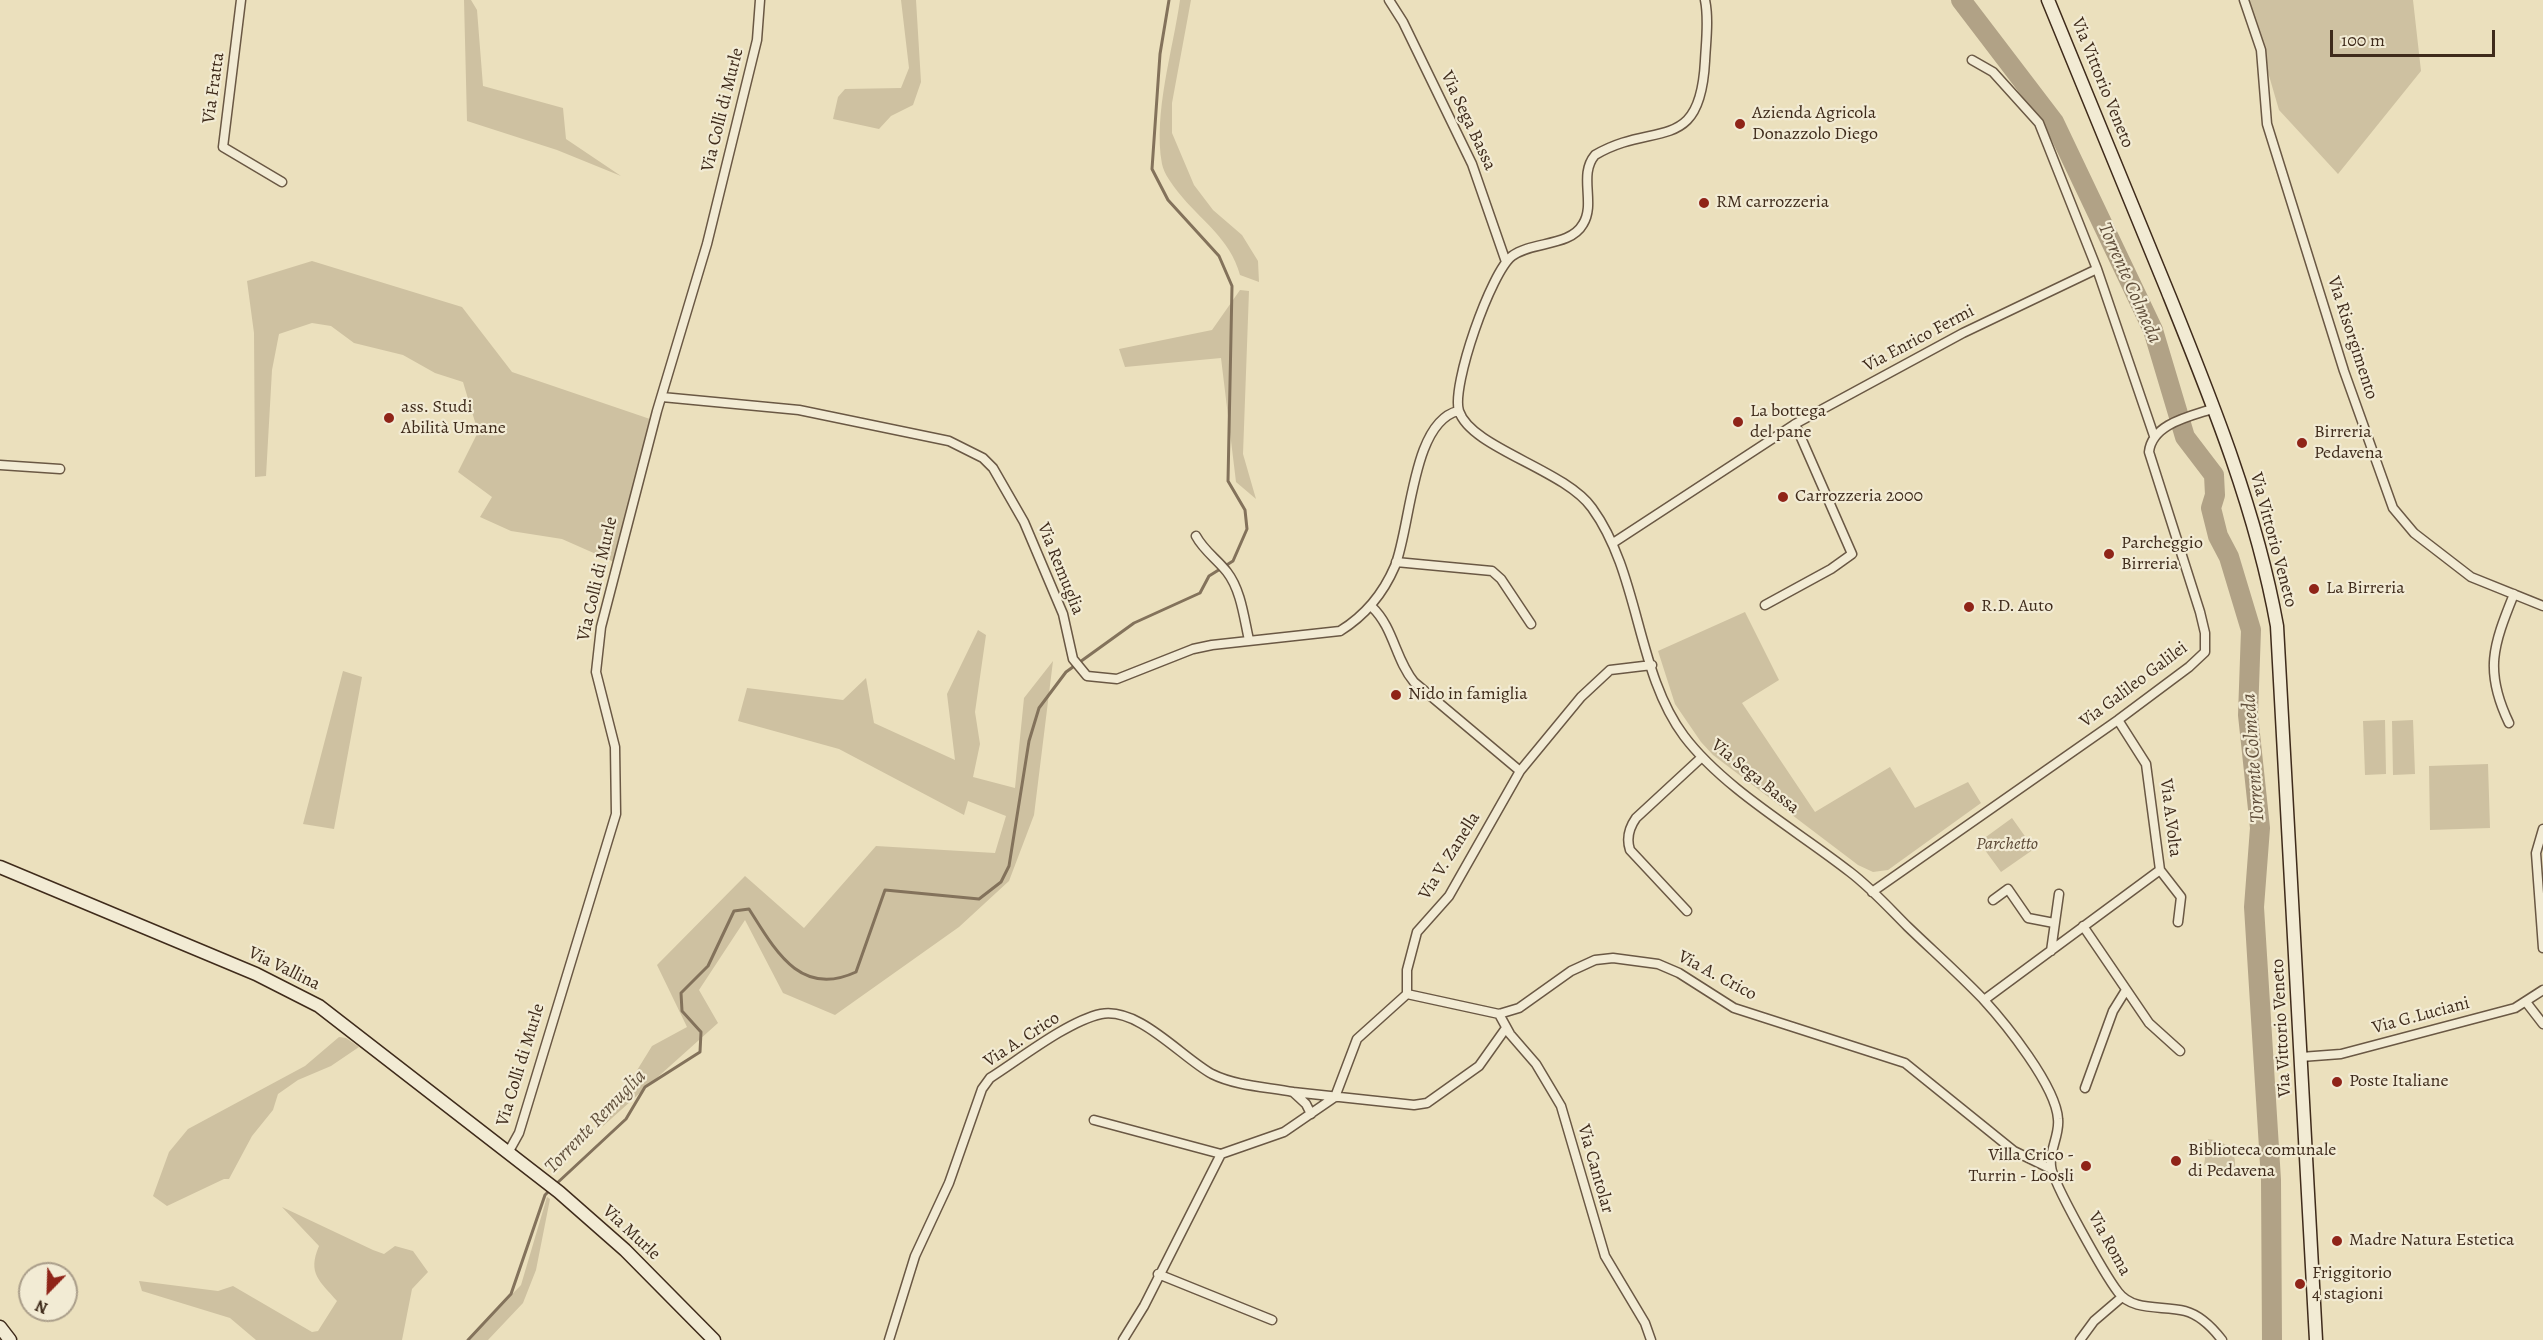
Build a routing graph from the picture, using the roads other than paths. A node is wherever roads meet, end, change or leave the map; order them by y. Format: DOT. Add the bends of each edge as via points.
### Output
graph roads {
  1 [pos="241,0"];
  2 [pos="760,0"];
  3 [pos="1389,0"];
  4 [pos="1706,0"];
  5 [pos="2048,0"];
  6 [pos="2244,0"];
  7 [pos="1972,60"];
  8 [pos="282,182"];
  9 [pos="1506,262"];
  10 [pos="2097,269"];
  11 [pos="662,397"];
  12 [pos="2215,408"];
  13 [pos="1458,411"];
  14 [pos="1795,424"];
  15 [pos="2154,436"];
  16 [pos="0,465"];
  17 [pos="60,469"];
  18 [pos="1197,536"];
  19 [pos="1613,543"];
  20 [pos="1396,562"];
  21 [pos="2514,594"];
  22 [pos="1765,605"];
  23 [pos="2543,606"];
  24 [pos="1372,607"];
  25 [pos="1531,624"];
  26 [pos="1249,640"];
  27 [pos="1652,665"];
  28 [pos="2118,720"];
  29 [pos="2509,723"];
  30 [pos="1702,757"];
  31 [pos="1520,771"];
  32 [pos="2543,830"];
  33 [pos="0,867"];
  34 [pos="2160,870"];
  35 [pos="1872,892"];
  36 [pos="2059,894"];
  37 [pos="1993,900"];
  38 [pos="1687,911"];
  39 [pos="2178,922"];
  40 [pos="2054,923"];
  41 [pos="2083,926"];
  42 [pos="2543,948"];
  43 [pos="2050,951"];
  44 [pos="2126,990"];
  45 [pos="2543,990"];
  46 [pos="1407,994"];
  47 [pos="1984,1000"];
  48 [pos="2526,1002"];
  49 [pos="1499,1014"];
  50 [pos="2543,1024"];
  51 [pos="1506,1028"];
  52 [pos="2180,1051"];
  53 [pos="2301,1057"];
  54 [pos="2085,1088"];
  55 [pos="1293,1092"];
  56 [pos="1335,1097"];
  57 [pos="1311,1114"];
  58 [pos="1094,1120"];
  59 [pos="1221,1154"];
  60 [pos="519,1160"];
  61 [pos="2051,1169"];
  62 [pos="1158,1274"];
  63 [pos="2122,1297"];
  64 [pos="1272,1320"];
  65 [pos="0,1327"];
  66 [pos="10,1340"];
  67 [pos="714,1340"];
  68 [pos="889,1340"];
  69 [pos="1123,1340"];
  70 [pos="1651,1340"];
  71 [pos="2080,1340"];
  72 [pos="2222,1340"];
  73 [pos="2316,1340"];
  1 -- 8 [label="street, Via Fratta" via="223,147"];
  2 -- 11 [label="street, Via Colli di Murle" via="757,40 707,244"];
  3 -- 9 [label="street, Via Sega Bassa" via="1472,164"];
  4 -- 9 [label="street" via="1703,88 1692,116 1675,128 1594,155 1587,169 1588,211 1581,228 1517,253"];
  5 -- 12 [label="main road, Via Vittorio Veneto"];
  6 -- 21 [label="street, Via Risorgimento" via="2261,50 2267,124 2344,371 2393,507 2414,533 2454,565 2471,577"];
  7 -- 10 [label="street" via="1993,72 2039,123"];
  9 -- 13 [label="street" via="1484,305 1465,360 1457,388"];
  10 -- 14 [label="street, Via Enrico Fermi" via="1964,333"];
  10 -- 15 [label="street"];
  11 -- 26 [label="street, Via Remuglia" via="799,410 949,441 983,458 993,468 1024,522 1056,594 1073,659 1093,678 1117,679 1193,649"];
  11 -- 60 [label="street, Via Colli di Murle" via="608,598 596,664 598,691 615,747 616,814 519,1133 509,1151"];
  12 -- 15 [label="street"];
  12 -- 53 [label="main road, Via Vittorio Veneto" via="2250,512 2277,626"];
  13 -- 19 [label="street, Via Sega Bassa" via="1482,437 1572,486 1593,509"];
  13 -- 20 [label="street, Via Remuglia" via="1443,416 1431,432"];
  14 -- 19 [label="street, Via Enrico Fermi"];
  14 -- 22 [label="street" via="1852,554"];
  15 -- 28 [label="street, Via Galileo Galilei" via="2150,456 2200,612 2207,646 2189,667"];
  16 -- 17 [label="street"];
  18 -- 26 [label="street" via="1203,549 1229,574"];
  19 -- 27 [label="street, Via Sega Bassa"];
  20 -- 24 [label="street, Via Remuglia"];
  20 -- 25 [label="street" via="1492,572"];
  21 -- 23 [label="street, Via Risorgimento"];
  21 -- 29 [label="street" via="2498,635 2493,681"];
  24 -- 26 [label="street, Via Remuglia" via="1340,631"];
  24 -- 31 [label="street" via="1391,633 1404,668 1414,682"];
  27 -- 30 [label="street, Via Sega Bassa" via="1669,712"];
  27 -- 31 [label="street, Via V. Zanella" via="1610,670 1581,697"];
  28 -- 34 [label="street, Via A.Volta" via="2146,764"];
  28 -- 35 [label="street, Via Galileo Galilei"];
  30 -- 35 [label="street, Via Sega Bassa"];
  30 -- 38 [label="street" via="1636,818 1628,838 1630,850"];
  31 -- 46 [label="street, Via V. Zanella" via="1449,896 1417,932 1407,970"];
  32 -- 42 [label="street" via="2536,853"];
  33 -- 60 [label="main road, Via Vallina" via="292,990 319,1006"];
  34 -- 39 [label="street" via="2181,897"];
  34 -- 41 [label="street, Via A.Volta"];
  35 -- 47 [label="street, Via Sega Bassa"];
  36 -- 40 [label="street"];
  37 -- 40 [label="street" via="2008,889 2028,918"];
  40 -- 43 [label="street"];
  41 -- 43 [label="street, Via A.Volta"];
  41 -- 44 [label="street"];
  43 -- 47 [label="street, Via A.Volta"];
  44 -- 52 [label="street" via="2149,1023"];
  44 -- 54 [label="street" via="2112,1011"];
  45 -- 48 [label="street, Via G.Luciani"];
  46 -- 49 [label="street"];
  46 -- 56 [label="street" via="1357,1039"];
  47 -- 61 [label="street, Via Sega Bassa" via="2035,1068 2054,1101 2059,1125"];
  48 -- 50 [label="street"];
  48 -- 53 [label="street, Via G.Luciani" via="2341,1054"];
  49 -- 51 [label="street, Via Cantolar"];
  49 -- 61 [label="street, Via A. Crico" via="1519,1008 1571,971 1595,960 1613,958 1669,968 1734,1008 1905,1063 2014,1151"];
  51 -- 56 [label="street, Via A. Crico" via="1479,1065 1427,1102 1414,1105"];
  51 -- 70 [label="street, Via Cantolar" via="1536,1064 1561,1106 1605,1256"];
  53 -- 73 [label="main road, Via Vittorio Veneto"];
  55 -- 56 [label="street, Via A. Crico"];
  55 -- 57 [label="street"];
  55 -- 68 [label="street, Via A. Crico" via="1212,1074 1128,1017 1102,1014 1072,1026 990,1078 982,1089 949,1183 915,1256"];
  56 -- 57 [label="street"];
  57 -- 59 [label="street" via="1274,1137"];
  58 -- 59 [label="street"];
  59 -- 62 [label="street"];
  60 -- 67 [label="main road, Via Murle" via="625,1250"];
  61 -- 63 [label="street, Via Roma" via="2082,1232"];
  62 -- 64 [label="street"];
  62 -- 69 [label="street"];
  63 -- 71 [label="street" via="2094,1321"];
  63 -- 72 [label="street, Via Roma" via="2138,1305 2195,1315"];
  65 -- 66 [label="main road"];
}
